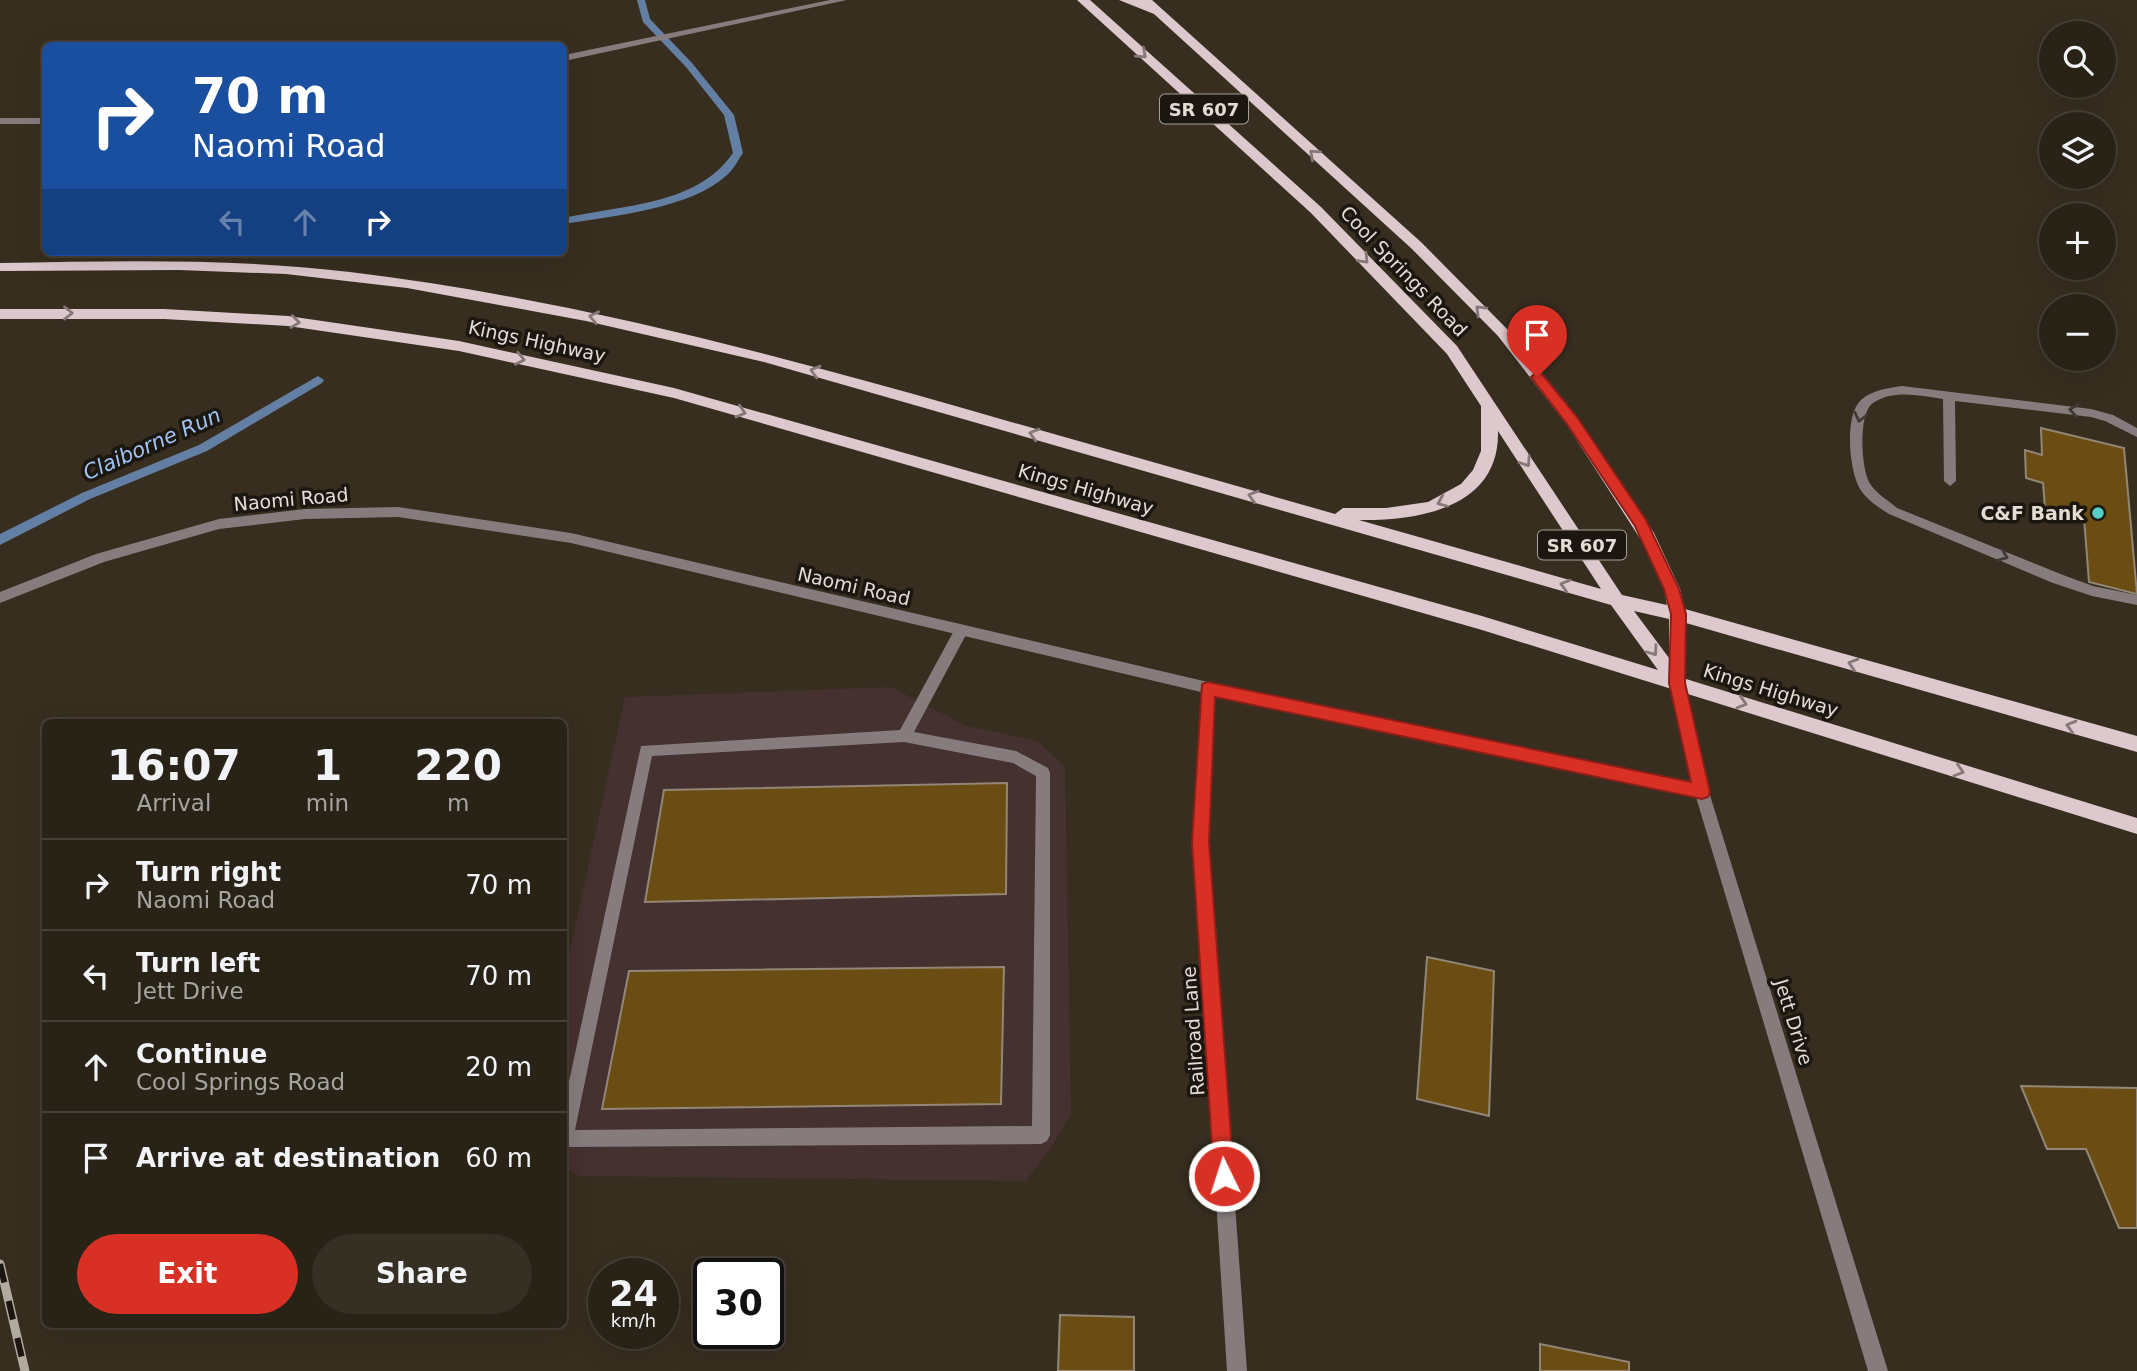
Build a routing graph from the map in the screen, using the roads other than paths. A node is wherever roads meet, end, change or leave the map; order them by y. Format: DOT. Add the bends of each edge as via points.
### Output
graph roads {
  1 [pos="843,0"];
  2 [pos="1083,0"];
  3 [pos="1125,0"];
  4 [pos="1145,0"];
  5 [pos="1159,13"];
  6 [pos="569,57"];
  7 [pos="0,121"];
  8 [pos="42,121"];
  9 [pos="0,267"];
  10 [pos="0,314"];
  11 [pos="1950,396"];
  12 [pos="1488,406"];
  13 [pos="2137,433"];
  14 [pos="1950,481"];
  15 [pos="1318,514"];
  16 [pos="0,598"];
  17 [pos="1617,600"];
  18 [pos="2137,600"];
  19 [pos="1678,614"];
  20 [pos="961,631"];
  21 [pos="1677,683"];
  22 [pos="1208,688"];
  23 [pos="904,736"];
  24 [pos="2137,744"];
  25 [pos="1702,792"];
  26 [pos="2137,826"];
  27 [pos="567,1129"];
  28 [pos="567,1139"];
  29 [pos="1237,1371"];
  30 [pos="1878,1371"];
  1 -- 6 [label="street"];
  2 -- 12 [label="main road, Cool Springs Road / SR 607, one-way" via="1316,210 1452,351"];
  3 -- 5 [label="main road"];
  4 -- 5 [label="main road, Cool Springs Road / SR 607"];
  19 -- 5 [label="main road, Cool Springs Road / SR 607, one-way" via="1665,571 1641,524 1572,421 1503,333 1417,246"];
  7 -- 8 [label="street"];
  15 -- 9 [label="main road, Kings Highway, one-way" via="764,357 464,292 286,270 153,265"];
  10 -- 21 [label="main road, Kings Highway, one-way" via="164,314 288,321 553,365 674,393"];
  13 -- 11 [label="street, one-way" via="2091,413"];
  11 -- 14 [label="street"];
  11 -- 18 [label="street, one-way" via="1902,390 1863,405 1857,418 1859,466 1873,496 1921,524 2058,579"];
  12 -- 15 [label="main road, one-way" via="1488,454 1471,482 1454,497 1403,514"];
  12 -- 17 [label="main road, Cool Springs Road / SR 607, one-way"];
  17 -- 15 [label="main road, Kings Highway, one-way"];
  16 -- 20 [label="street, Naomi Road" via="101,558 219,524 305,514 398,512 571,538"];
  17 -- 19 [label="main road, Kings Highway"];
  17 -- 21 [label="main road, Cool Springs Road / SR 607, one-way"];
  19 -- 21 [label="main road, Cool Springs Road / SR 607"];
  24 -- 19 [label="main road, Kings Highway, one-way"];
  20 -- 22 [label="street, Naomi Road"];
  20 -- 23 [label="street"];
  21 -- 25 [label="street, Jett Drive / SR 607"];
  21 -- 26 [label="main road, Kings Highway, one-way"];
  22 -- 25 [label="street, Naomi Road"];
  22 -- 29 [label="street, Railroad Lane" via="1201,842"];
  23 -- 27 [label="street" via="646,750"];
  23 -- 28 [label="street" via="1016,757 1043,774 1041,1135"];
  25 -- 30 [label="street, Jett Drive"];
}
